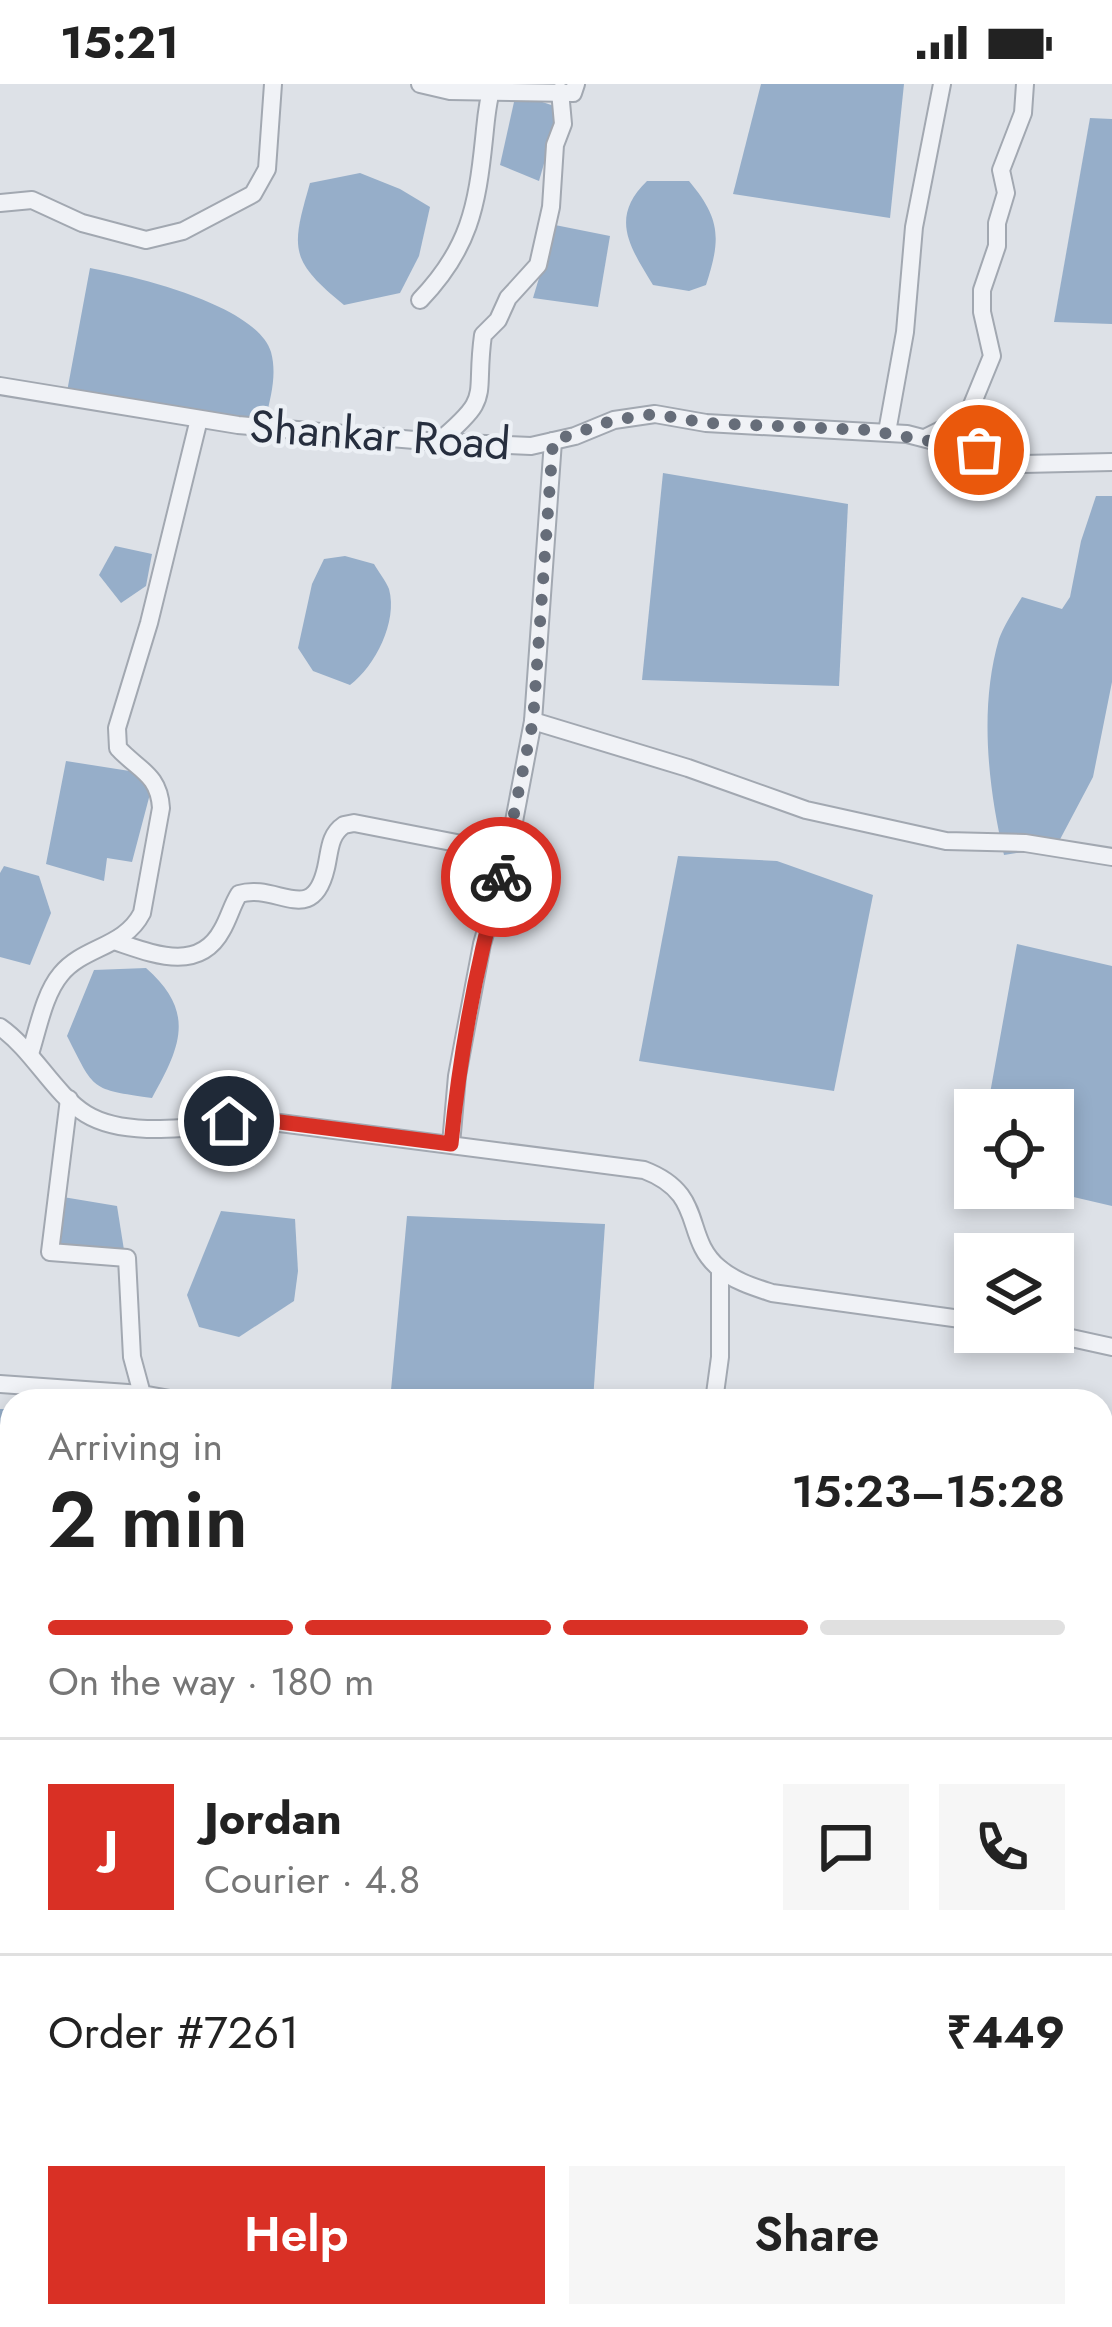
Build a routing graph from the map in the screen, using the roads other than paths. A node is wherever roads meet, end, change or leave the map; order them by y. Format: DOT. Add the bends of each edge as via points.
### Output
graph roads {
  1 [pos="273,84"];
  2 [pos="420,84"];
  3 [pos="942,84"];
  4 [pos="1025,84"];
  5 [pos="491,87"];
  6 [pos="568,87"];
  7 [pos="0,203"];
  8 [pos="420,300"];
  9 [pos="0,386"];
  10 [pos="199,418"];
  11 [pos="886,432"];
  12 [pos="927,438"];
  13 [pos="553,441"];
  14 [pos="438,442"];
  15 [pos="1112,462"];
  16 [pos="533,721"];
  17 [pos="508,853"];
  18 [pos="1112,857"];
  19 [pos="117,942"];
  20 [pos="0,1027"];
  21 [pos="30,1054"];
  22 [pos="69,1099"];
  23 [pos="451,1144"];
  24 [pos="719,1269"];
  25 [pos="954,1318"];
  26 [pos="1074,1339"];
  27 [pos="1112,1347"];
  28 [pos="0,1384"];
  29 [pos="71,1389"];
  30 [pos="141,1389"];
  31 [pos="715,1389"];
  1 -- 7 [label="street" via="267,169 254,194 183,231 146,240 32,200"];
  2 -- 5 [label="street"];
  3 -- 11 [label="street"];
  4 -- 12 [label="street" via="982,290 992,356 967,417"];
  5 -- 6 [label="street"];
  5 -- 8 [label="street" via="474,214 461,246"];
  6 -- 14 [label="street" via="538,265 483,335 475,411"];
  9 -- 10 [label="street, Shankar Road"];
  10 -- 14 [label="street, Shankar Road"];
  10 -- 19 [label="street" via="117,728 118,748 156,781 161,808 142,913"];
  11 -- 12 [label="street, Shankar Road"];
  11 -- 13 [label="street, Shankar Road" via="655,414"];
  12 -- 15 [label="street, Shankar Road" via="1023,464"];
  13 -- 14 [label="street, Shankar Road"];
  13 -- 16 [label="street"];
  16 -- 17 [label="street"];
  16 -- 18 [label="street" via="806,811 946,842 1025,843"];
  17 -- 19 [label="street" via="344,824 310,898 239,894 221,933 190,957"];
  17 -- 23 [label="street" via="478,965"];
  19 -- 21 [label="street" via="61,974"];
  20 -- 21 [label="street"];
  21 -- 22 [label="street"];
  22 -- 23 [label="street" via="88,1115 163,1130 272,1121"];
  22 -- 30 [label="street" via="50,1252 127,1258"];
  23 -- 24 [label="street" via="668,1179"];
  24 -- 25 [label="street" via="772,1293"];
  24 -- 31 [label="street"];
  26 -- 27 [label="street"];
  28 -- 29 [label="street"];
}
